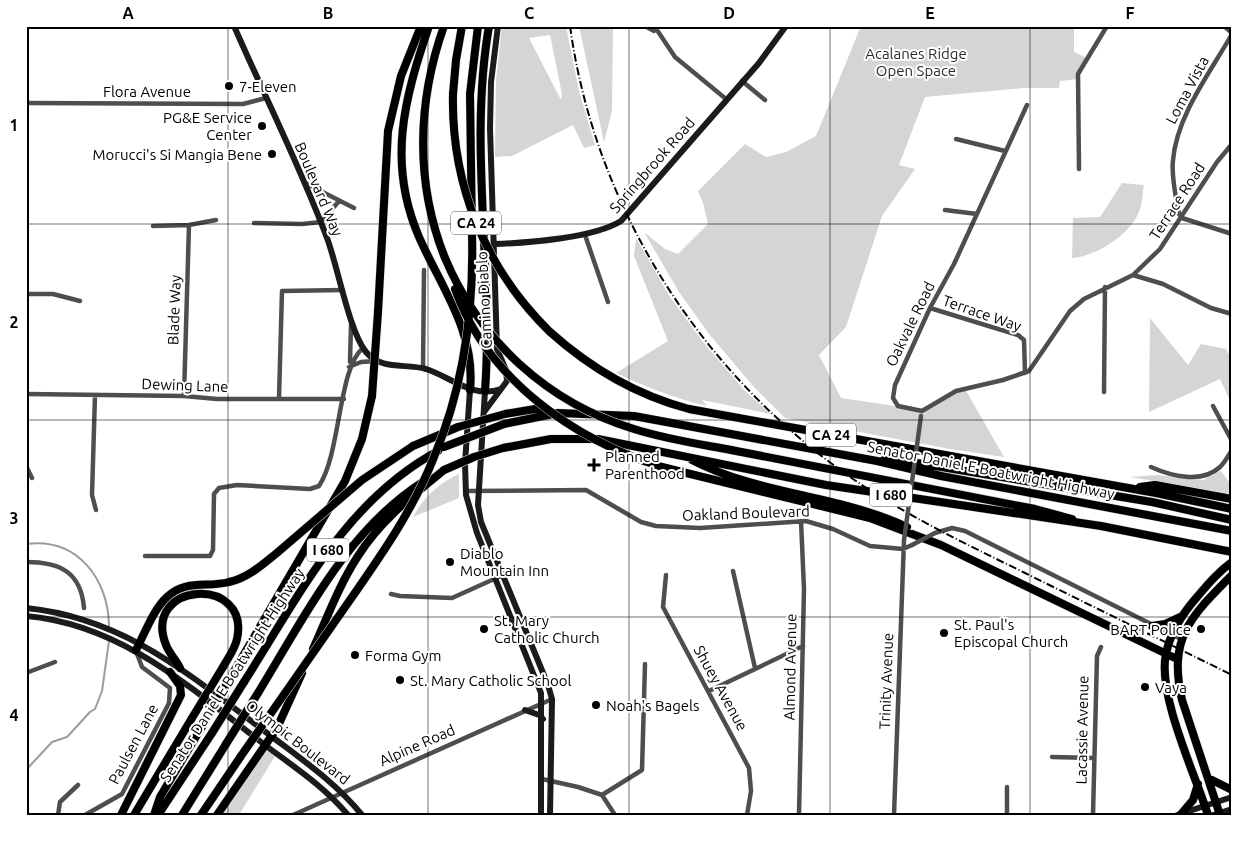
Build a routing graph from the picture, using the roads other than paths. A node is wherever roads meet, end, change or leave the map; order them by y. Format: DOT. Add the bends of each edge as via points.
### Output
graph roads {
  1 [pos="234,26"];
  2 [pos="421,26"];
  3 [pos="429,26"];
  4 [pos="444,26"];
  5 [pos="462,26"];
  6 [pos="478,26"];
  7 [pos="488,26"];
  8 [pos="498,26"];
  9 [pos="645,26"];
  10 [pos="786,26"];
  11 [pos="1107,26"];
  12 [pos="1224,26"];
  13 [pos="658,28"];
  14 [pos="1232,33"];
  15 [pos="742,81"];
  16 [pos="266,98"];
  17 [pos="726,99"];
  18 [pos="764,100"];
  19 [pos="26,103"];
  20 [pos="1028,105"];
  21 [pos="956,139"];
  22 [pos="1232,144"];
  23 [pos="1005,151"];
  24 [pos="1078,169"];
  25 [pos="305,183"];
  26 [pos="338,201"];
  27 [pos="354,208"];
  28 [pos="945,210"];
  29 [pos="977,214"];
  30 [pos="1182,218"];
  31 [pos="216,220"];
  32 [pos="321,222"];
  33 [pos="254,223"];
  34 [pos="189,225"];
  35 [pos="153,226"];
  36 [pos="1232,234"];
  37 [pos="586,235"];
  38 [pos="494,244"];
  39 [pos="445,258"];
  40 [pos="424,270"];
  41 [pos="1133,275"];
  42 [pos="1105,287"];
  43 [pos="343,290"];
  44 [pos="26,294"];
  45 [pos="80,301"];
  46 [pos="608,302"];
  47 [pos="930,308"];
  48 [pos="1232,314"];
  49 [pos="352,318"];
  50 [pos="363,348"];
  51 [pos="377,361"];
  52 [pos="349,367"];
  53 [pos="423,368"];
  54 [pos="1025,373"];
  55 [pos="501,389"];
  56 [pos="470,390"];
  57 [pos="485,391"];
  58 [pos="1104,392"];
  59 [pos="26,394"];
  60 [pos="95,395"];
  61 [pos="184,396"];
  62 [pos="280,398"];
  63 [pos="344,399"];
  64 [pos="1213,406"];
  65 [pos="922,410"];
  66 [pos="558,413"];
  67 [pos="483,414"];
  68 [pos="1232,442"];
  69 [pos="1232,450"];
  70 [pos="682,455"];
  71 [pos="877,461"];
  72 [pos="26,466"];
  73 [pos="1151,467"];
  74 [pos="444,470"];
  75 [pos="32,478"];
  76 [pos="1133,488"];
  77 [pos="477,490"];
  78 [pos="466,491"];
  79 [pos="1232,499"];
  80 [pos="1232,509"];
  81 [pos="96,510"];
  82 [pos="1232,520"];
  83 [pos="801,521"];
  84 [pos="1101,526"];
  85 [pos="1232,532"];
  86 [pos="941,545"];
  87 [pos="903,549"];
  88 [pos="1228,551"];
  89 [pos="145,556"];
  90 [pos="26,562"];
  91 [pos="1232,562"];
  92 [pos="733,571"];
  93 [pos="503,575"];
  94 [pos="666,575"];
  95 [pos="1232,575"];
  96 [pos="495,578"];
  97 [pos="391,594"];
  98 [pos="26,608"];
  99 [pos="84,608"];
  100 [pos="26,616"];
  101 [pos="1182,616"];
  102 [pos="1152,626"];
  103 [pos="1173,636"];
  104 [pos="1181,639"];
  105 [pos="140,642"];
  106 [pos="803,646"];
  107 [pos="1100,647"];
  108 [pos="136,650"];
  109 [pos="1166,653"];
  110 [pos="1177,659"];
  111 [pos="55,662"];
  112 [pos="645,664"];
  113 [pos="180,668"];
  114 [pos="755,668"];
  115 [pos="170,672"];
  116 [pos="26,673"];
  117 [pos="708,690"];
  118 [pos="552,699"];
  119 [pos="543,702"];
  120 [pos="524,710"];
  121 [pos="543,719"];
  122 [pos="271,737"];
  123 [pos="266,746"];
  124 [pos="1052,757"];
  125 [pos="1094,758"];
  126 [pos="1208,778"];
  127 [pos="542,779"];
  128 [pos="551,780"];
  129 [pos="1198,784"];
  130 [pos="78,785"];
  131 [pos="1007,787"];
  132 [pos="1232,790"];
  133 [pos="343,792"];
  134 [pos="602,795"];
  135 [pos="332,797"];
  136 [pos="1232,797"];
  137 [pos="1216,802"];
  138 [pos="1205,806"];
  139 [pos="1232,809"];
  140 [pos="1180,814"];
  141 [pos="1218,814"];
  142 [pos="58,815"];
  143 [pos="85,815"];
  144 [pos="121,815"];
  145 [pos="134,815"];
  146 [pos="154,815"];
  147 [pos="158,815"];
  148 [pos="182,815"];
  149 [pos="201,815"];
  150 [pos="217,815"];
  151 [pos="293,815"];
  152 [pos="348,815"];
  153 [pos="362,815"];
  154 [pos="541,815"];
  155 [pos="550,815"];
  156 [pos="615,815"];
  157 [pos="747,815"];
  158 [pos="799,815"];
  159 [pos="894,815"];
  160 [pos="1007,815"];
  161 [pos="1093,815"];
  162 [pos="1208,815"];
  1 -- 16 [label="main road, Boulevard Way"];
  2 -- 146 [label="highway, bridge" via="401,76 388,131 372,396 362,439 345,481 160,797"];
  3 -- 56 [label="highway" via="406,102 401,135 402,165 407,199 416,227 465,333 471,360"];
  4 -- 39 [label="highway" via="427,90 422,135 430,214"];
  5 -- 76 [label="highway, CA 24, bridge" via="453,94 457,158 474,220 504,278 523,303 581,358 646,395 689,409"];
  6 -- 149 [label="highway, bridge" via="470,94 471,299 463,362 450,413 428,472 405,518"];
  7 -- 57 [label="highway" via="481,120 487,334"];
  8 -- 38 [label="main road, Camino Diablo" via="490,105"];
  9 -- 13 [label="street" via="652,31"];
  10 -- 15 [label="main road, Springbrook Road"];
  11 -- 24 [label="street" via="1078,74"];
  12 -- 14 [label="street"];
  13 -- 17 [label="street" via="675,57"];
  14 -- 30 [label="street, Loma Vista" via="1178,133 1173,161 1178,214"];
  15 -- 17 [label="main road, Springbrook Road"];
  15 -- 18 [label="street"];
  16 -- 19 [label="street, Flora Avenue" via="242,104"];
  16 -- 25 [label="main road, Boulevard Way"];
  17 -- 37 [label="main road, Springbrook Road" via="627,216 607,229"];
  20 -- 23 [label="street, Oakvale Road"];
  21 -- 23 [label="street"];
  22 -- 30 [label="street, Terrace Road"];
  23 -- 29 [label="street, Oakvale Road"];
  25 -- 26 [label="street"];
  25 -- 32 [label="main road, Boulevard Way"];
  26 -- 27 [label="street"];
  26 -- 32 [label="street"];
  28 -- 29 [label="street"];
  29 -- 47 [label="street, Oakvale Road"];
  30 -- 36 [label="street"];
  30 -- 41 [label="street, Terrace Road" via="1160,249"];
  31 -- 34 [label="street"];
  32 -- 33 [label="street"];
  32 -- 43 [label="main road, Boulevard Way"];
  34 -- 35 [label="street"];
  34 -- 61 [label="street, Blade Way"];
  37 -- 38 [label="main road, Springbrook Road"];
  37 -- 46 [label="street"];
  38 -- 55 [label="main road, Camino Diablo" via="497,349 508,375"];
  39 -- 84 [label="highway, bridge" via="466,299 492,336 521,366 583,409 620,425 1035,509"];
  39 -- 86 [label="highway, bridge" via="457,296 498,360 524,390 584,435 662,468 849,512"];
  40 -- 53 [label="street"];
  41 -- 42 [label="street, Terrace Road"];
  41 -- 48 [label="street" via="1163,284 1211,308"];
  42 -- 54 [label="street, Terrace Road" via="1070,310 1034,366"];
  42 -- 58 [label="street"];
  43 -- 49 [label="main road, Boulevard Way"];
  43 -- 62 [label="street" via="282,291"];
  44 -- 45 [label="street" via="53,294"];
  47 -- 54 [label="street, Terrace Way" via="1018,335 1024,340"];
  47 -- 65 [label="street, Oakvale Road" via="893,392 898,406"];
  49 -- 50 [label="main road, Boulevard Way"];
  49 -- 52 [label="street"];
  50 -- 51 [label="main road, Boulevard Way"];
  50 -- 52 [label="street"];
  51 -- 52 [label="street, Boulevard Way" via="360,362"];
  51 -- 53 [label="main road, Boulevard Way" via="391,366"];
  52 -- 63 [label="street"];
  53 -- 56 [label="main road, Boulevard Way"];
  54 -- 65 [label="street" via="956,391"];
  55 -- 57 [label="main road"];
  55 -- 67 [label="main road"];
  56 -- 57 [label="main road"];
  56 -- 78 [label="main road"];
  57 -- 67 [label="main road"];
  59 -- 60 [label="street, Dewing Lane"];
  60 -- 61 [label="street, Dewing Lane"];
  60 -- 81 [label="street" via="92,495"];
  61 -- 62 [label="street, Dewing Lane"];
  62 -- 63 [label="street, Dewing Lane"];
  63 -- 89 [label="street" via="319,486 310,489 237,485 216,489 213,553 206,558"];
  64 -- 68 [label="street"];
  65 -- 87 [label="street, bridge"];
  66 -- 71 [label="highway, Senator Daniel E Boatwright Highway / I 680" via="634,416"];
  66 -- 105 [label="highway, bridge" via="535,409 505,414 458,427 413,446 362,480 251,573 218,584 192,584 174,591 159,606"];
  66 -- 147 [label="highway, Senator Daniel E Boatwright Highway / I 680, bridge" via="504,424 444,447 386,486 345,527"];
  67 -- 77 [label="main road"];
  69 -- 73 [label="street" via="1220,467 1203,477 1174,474"];
  70 -- 74 [label="highway, Senator Daniel E Boatwright Highway / I 680, bridge" via="586,439 539,440 474,457"];
  70 -- 84 [label="highway, Senator Daniel E Boatwright Highway / I 680" via="843,488"];
  70 -- 86 [label="highway" via="707,468 878,515"];
  71 -- 82 [label="highway" via="899,460 1041,483"];
  71 -- 85 [label="highway, Senator Daniel E Boatwright Highway / I 680"];
  72 -- 75 [label="street"];
  74 -- 122 [label="highway" via="395,511 358,556"];
  74 -- 148 [label="highway, Senator Daniel E Boatwright Highway / I 680, bridge" via="402,496 356,540 332,573"];
  76 -- 79 [label="highway" via="1155,485"];
  76 -- 80 [label="highway, CA 24"];
  77 -- 78 [label="street, Oakland Boulevard"];
  77 -- 83 [label="street, Oakland Boulevard" via="589,490 641,522 656,526 700,528"];
  77 -- 93 [label="main road" via="481,522"];
  78 -- 96 [label="main road" via="477,533"];
  83 -- 87 [label="street, Oakland Boulevard" via="826,526 862,544"];
  83 -- 106 [label="street, Almond Avenue"];
  84 -- 88 [label="highway, Senator Daniel E Boatwright Highway / I 680"];
  86 -- 109 [label="highway"];
  87 -- 102 [label="street, Oakland Boulevard, bridge" via="952,528 965,531"];
  87 -- 159 [label="street, Trinity Avenue"];
  90 -- 99 [label="street" via="46,562 68,572 80,585"];
  91 -- 101 [label="highway" via="1210,582"];
  92 -- 114 [label="street"];
  93 -- 96 [label="street"];
  93 -- 118 [label="main road"];
  94 -- 117 [label="street, Shuey Avenue" via="663,607"];
  95 -- 104 [label="highway" via="1200,608"];
  96 -- 97 [label="street" via="452,598"];
  96 -- 119 [label="main road" via="534,671"];
  98 -- 105 [label="main road, Olympic Boulevard" via="92,622"];
  100 -- 108 [label="main road, Olympic Boulevard" via="48,618 90,630"];
  101 -- 102 [label="highway"];
  101 -- 103 [label="highway"];
  102 -- 103 [label="street, Oakland Boulevard"];
  103 -- 104 [label="street, Oakland Boulevard"];
  103 -- 109 [label="highway"];
  104 -- 110 [label="highway"];
  105 -- 108 [label="highway"];
  105 -- 113 [label="main road, Olympic Boulevard"];
  106 -- 114 [label="street"];
  106 -- 158 [label="street, Almond Avenue"];
  107 -- 125 [label="street, Lacassie Avenue" via="1097,656"];
  108 -- 115 [label="main road, Olympic Boulevard"];
  108 -- 143 [label="street, Paulsen Lane" via="142,667 170,688 171,698 122,794"];
  109 -- 110 [label="highway"];
  109 -- 129 [label="highway" via="1165,679 1169,702"];
  110 -- 126 [label="highway" via="1182,700"];
  111 -- 116 [label="street"];
  112 -- 134 [label="street" via="642,770"];
  113 -- 122 [label="main road, Olympic Boulevard"];
  113 -- 145 [label="highway, bridge" via="166,646 162,629 167,612 178,600 200,592 223,600 235,615 237,639"];
  114 -- 117 [label="street"];
  115 -- 123 [label="main road, Olympic Boulevard"];
  115 -- 144 [label="highway" via="180,686 181,695"];
  117 -- 157 [label="street, Shuey Avenue" via="748,768 751,791"];
  118 -- 119 [label="street, Alpine Road"];
  118 -- 128 [label="main road"];
  119 -- 120 [label="street, Alpine Road"];
  119 -- 121 [label="main road"];
  120 -- 121 [label="main road"];
  120 -- 133 [label="street, Alpine Road"];
  121 -- 127 [label="main road"];
  122 -- 123 [label="highway"];
  122 -- 133 [label="main road, Olympic Boulevard"];
  123 -- 135 [label="main road, Olympic Boulevard"];
  123 -- 150 [label="highway"];
  124 -- 125 [label="street"];
  125 -- 161 [label="street, Lacassie Avenue"];
  126 -- 132 [label="highway"];
  126 -- 137 [label="highway"];
  127 -- 128 [label="street"];
  127 -- 154 [label="main road"];
  128 -- 134 [label="street"];
  128 -- 155 [label="main road"];
  129 -- 138 [label="highway"];
  129 -- 140 [label="highway" via="1192,800"];
  130 -- 142 [label="street" via="60,802"];
  131 -- 160 [label="street"];
  133 -- 135 [label="street, Alpine Road"];
  133 -- 153 [label="main road, Olympic Boulevard"];
  134 -- 156 [label="street"];
  135 -- 151 [label="street, Alpine Road"];
  135 -- 152 [label="main road, Olympic Boulevard"];
  136 -- 137 [label="main road"];
  137 -- 138 [label="main road"];
  137 -- 141 [label="highway"];
  138 -- 140 [label="main road"];
  138 -- 162 [label="highway"];
  139 -- 141 [label="main road"];
}
